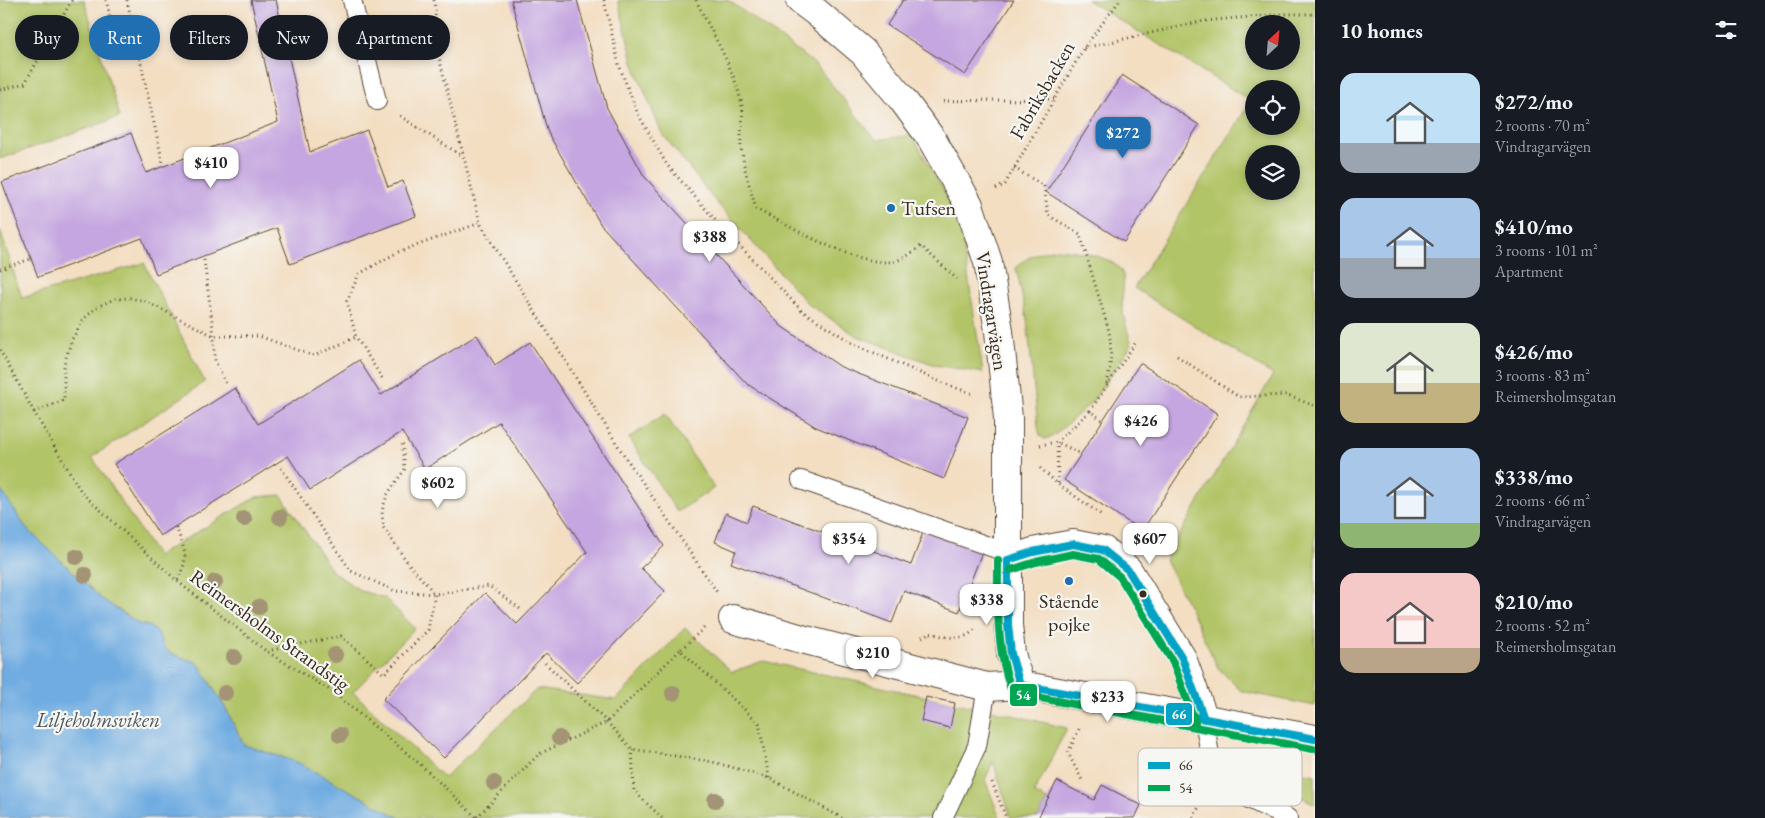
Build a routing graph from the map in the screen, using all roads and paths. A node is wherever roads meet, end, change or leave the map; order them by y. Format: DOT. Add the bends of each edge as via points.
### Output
graph roads {
  1 [pos="72,0"];
  2 [pos="106,0"];
  3 [pos="126,0"];
  4 [pos="352,0"];
  5 [pos="434,0"];
  6 [pos="604,0"];
  7 [pos="696,0"];
  8 [pos="800,0"];
  9 [pos="1120,0"];
  10 [pos="1315,14"];
  11 [pos="110,15"];
  12 [pos="129,15"];
  13 [pos="1084,48"];
  14 [pos="140,60"];
  15 [pos="0,90"];
  16 [pos="1054,99"];
  17 [pos="377,101"];
  18 [pos="940,101"];
  19 [pos="463,156"];
  20 [pos="164,164"];
  21 [pos="1014,168"];
  22 [pos="989,193"];
  23 [pos="480,223"];
  24 [pos="31,259"];
  25 [pos="204,260"];
  26 [pos="0,269"];
  27 [pos="960,281"];
  28 [pos="214,336"];
  29 [pos="356,337"];
  30 [pos="1136,342"];
  31 [pos="0,350"];
  32 [pos="1177,356"];
  33 [pos="382,378"];
  34 [pos="226,384"];
  35 [pos="1106,388"];
  36 [pos="977,395"];
  37 [pos="1315,406"];
  38 [pos="1090,411"];
  39 [pos="34,412"];
  40 [pos="1103,421"];
  41 [pos="402,441"];
  42 [pos="1057,442"];
  43 [pos="1032,447"];
  44 [pos="1081,454"];
  45 [pos="1039,466"];
  46 [pos="281,468"];
  47 [pos="801,480"];
  48 [pos="1058,484"];
  49 [pos="1107,519"];
  50 [pos="176,527"];
  51 [pos="1008,556"];
  52 [pos="177,581"];
  53 [pos="436,594"];
  54 [pos="520,609"];
  55 [pos="733,618"];
  56 [pos="976,624"];
  57 [pos="919,639"];
  58 [pos="680,650"];
  59 [pos="266,651"];
  60 [pos="545,663"];
  61 [pos="1020,685"];
  62 [pos="988,686"];
  63 [pos="1204,719"];
  64 [pos="607,722"];
  65 [pos="1080,726"];
  66 [pos="1315,739"];
  67 [pos="1208,748"];
  68 [pos="632,749"];
  69 [pos="769,778"];
  70 [pos="1082,780"];
  71 [pos="1263,806"];
  72 [pos="477,818"];
  73 [pos="662,818"];
  74 [pos="842,818"];
  75 [pos="943,818"];
  76 [pos="1288,818"];
  1 -- 15 [label="path" via="25,82"];
  2 -- 11 [label="path"];
  3 -- 12 [label="path"];
  4 -- 17 [label="lane"];
  5 -- 19 [label="path" via="439,57"];
  6 -- 36 [label="path" via="620,65 638,112 667,165 802,311 854,344"];
  7 -- 27 [label="path" via="736,87 742,108 744,169 756,208 856,257 877,262 907,257 922,246"];
  8 -- 51 [label="street, Vindragarvägen" via="863,52 902,99 931,138 969,205 988,262 999,331 1008,418"];
  9 -- 13 [label="path, Fabriksbacken"];
  10 -- 13 [label="path" via="1204,21"];
  13 -- 16 [label="path, Fabriksbacken"];
  14 -- 20 [label="path"];
  16 -- 18 [label="path"];
  16 -- 21 [label="path, Fabriksbacken"];
  17 -- 19 [label="path"];
  19 -- 23 [label="path"];
  21 -- 22 [label="path, Fabriksbacken" via="1005,184"];
  21 -- 35 [label="path" via="1044,186 1048,215 1080,234 1109,331 1111,345"];
  23 -- 29 [label="path" via="398,252 359,274 347,300"];
  23 -- 55 [label="path" via="622,452"];
  24 -- 26 [label="path"];
  25 -- 28 [label="path"];
  28 -- 29 [label="path" via="259,336 314,356"];
  28 -- 34 [label="path" via="216,361"];
  28 -- 39 [label="path" via="145,301 114,299 85,318 72,339 64,364 64,400"];
  29 -- 33 [label="path"];
  30 -- 35 [label="path"];
  31 -- 39 [label="path, Reimersholms Strandstig"];
  32 -- 37 [label="path" via="1239,397 1286,395"];
  35 -- 38 [label="path"];
  38 -- 40 [label="path"];
  38 -- 42 [label="path"];
  39 -- 52 [label="path, Reimersholms Strandstig" via="82,493"];
  41 -- 53 [label="path" via="404,469 387,495 382,511 383,527 408,563"];
  42 -- 43 [label="path"];
  42 -- 44 [label="path"];
  42 -- 48 [label="path"];
  45 -- 48 [label="path"];
  46 -- 53 [label="path" via="351,572 395,591"];
  47 -- 51 [label="lane"];
  48 -- 49 [label="path"];
  50 -- 52 [label="path" via="186,557"];
  51 -- 61 [label="street, Vindragarvägen" via="1008,624 1011,654"];
  51 -- 63 [label="street" via="1074,544 1103,550 1128,570 1182,658"];
  52 -- 59 [label="path, Reimersholms Strandstig"];
  53 -- 54 [label="path" via="489,586"];
  53 -- 59 [label="path" via="428,630 384,674 341,636"];
  55 -- 58 [label="path" via="703,628"];
  55 -- 62 [label="street" via="802,639"];
  56 -- 57 [label="path" via="972,632 957,639 929,633"];
  58 -- 64 [label="path"];
  58 -- 69 [label="path" via="759,723"];
  59 -- 72 [label="path, Reimersholms Strandstig" via="333,692 421,765"];
  60 -- 64 [label="path"];
  61 -- 62 [label="street"];
  61 -- 63 [label="street"];
  62 -- 75 [label="lane" via="977,746"];
  63 -- 66 [label="street"];
  63 -- 67 [label="lane"];
  64 -- 68 [label="path"];
  64 -- 72 [label="path" via="539,754"];
  65 -- 70 [label="path" via="1068,753"];
  68 -- 69 [label="path" via="713,762"];
  68 -- 73 [label="path" via="634,791"];
  69 -- 74 [label="path"];
  71 -- 76 [label="lane"];
}
